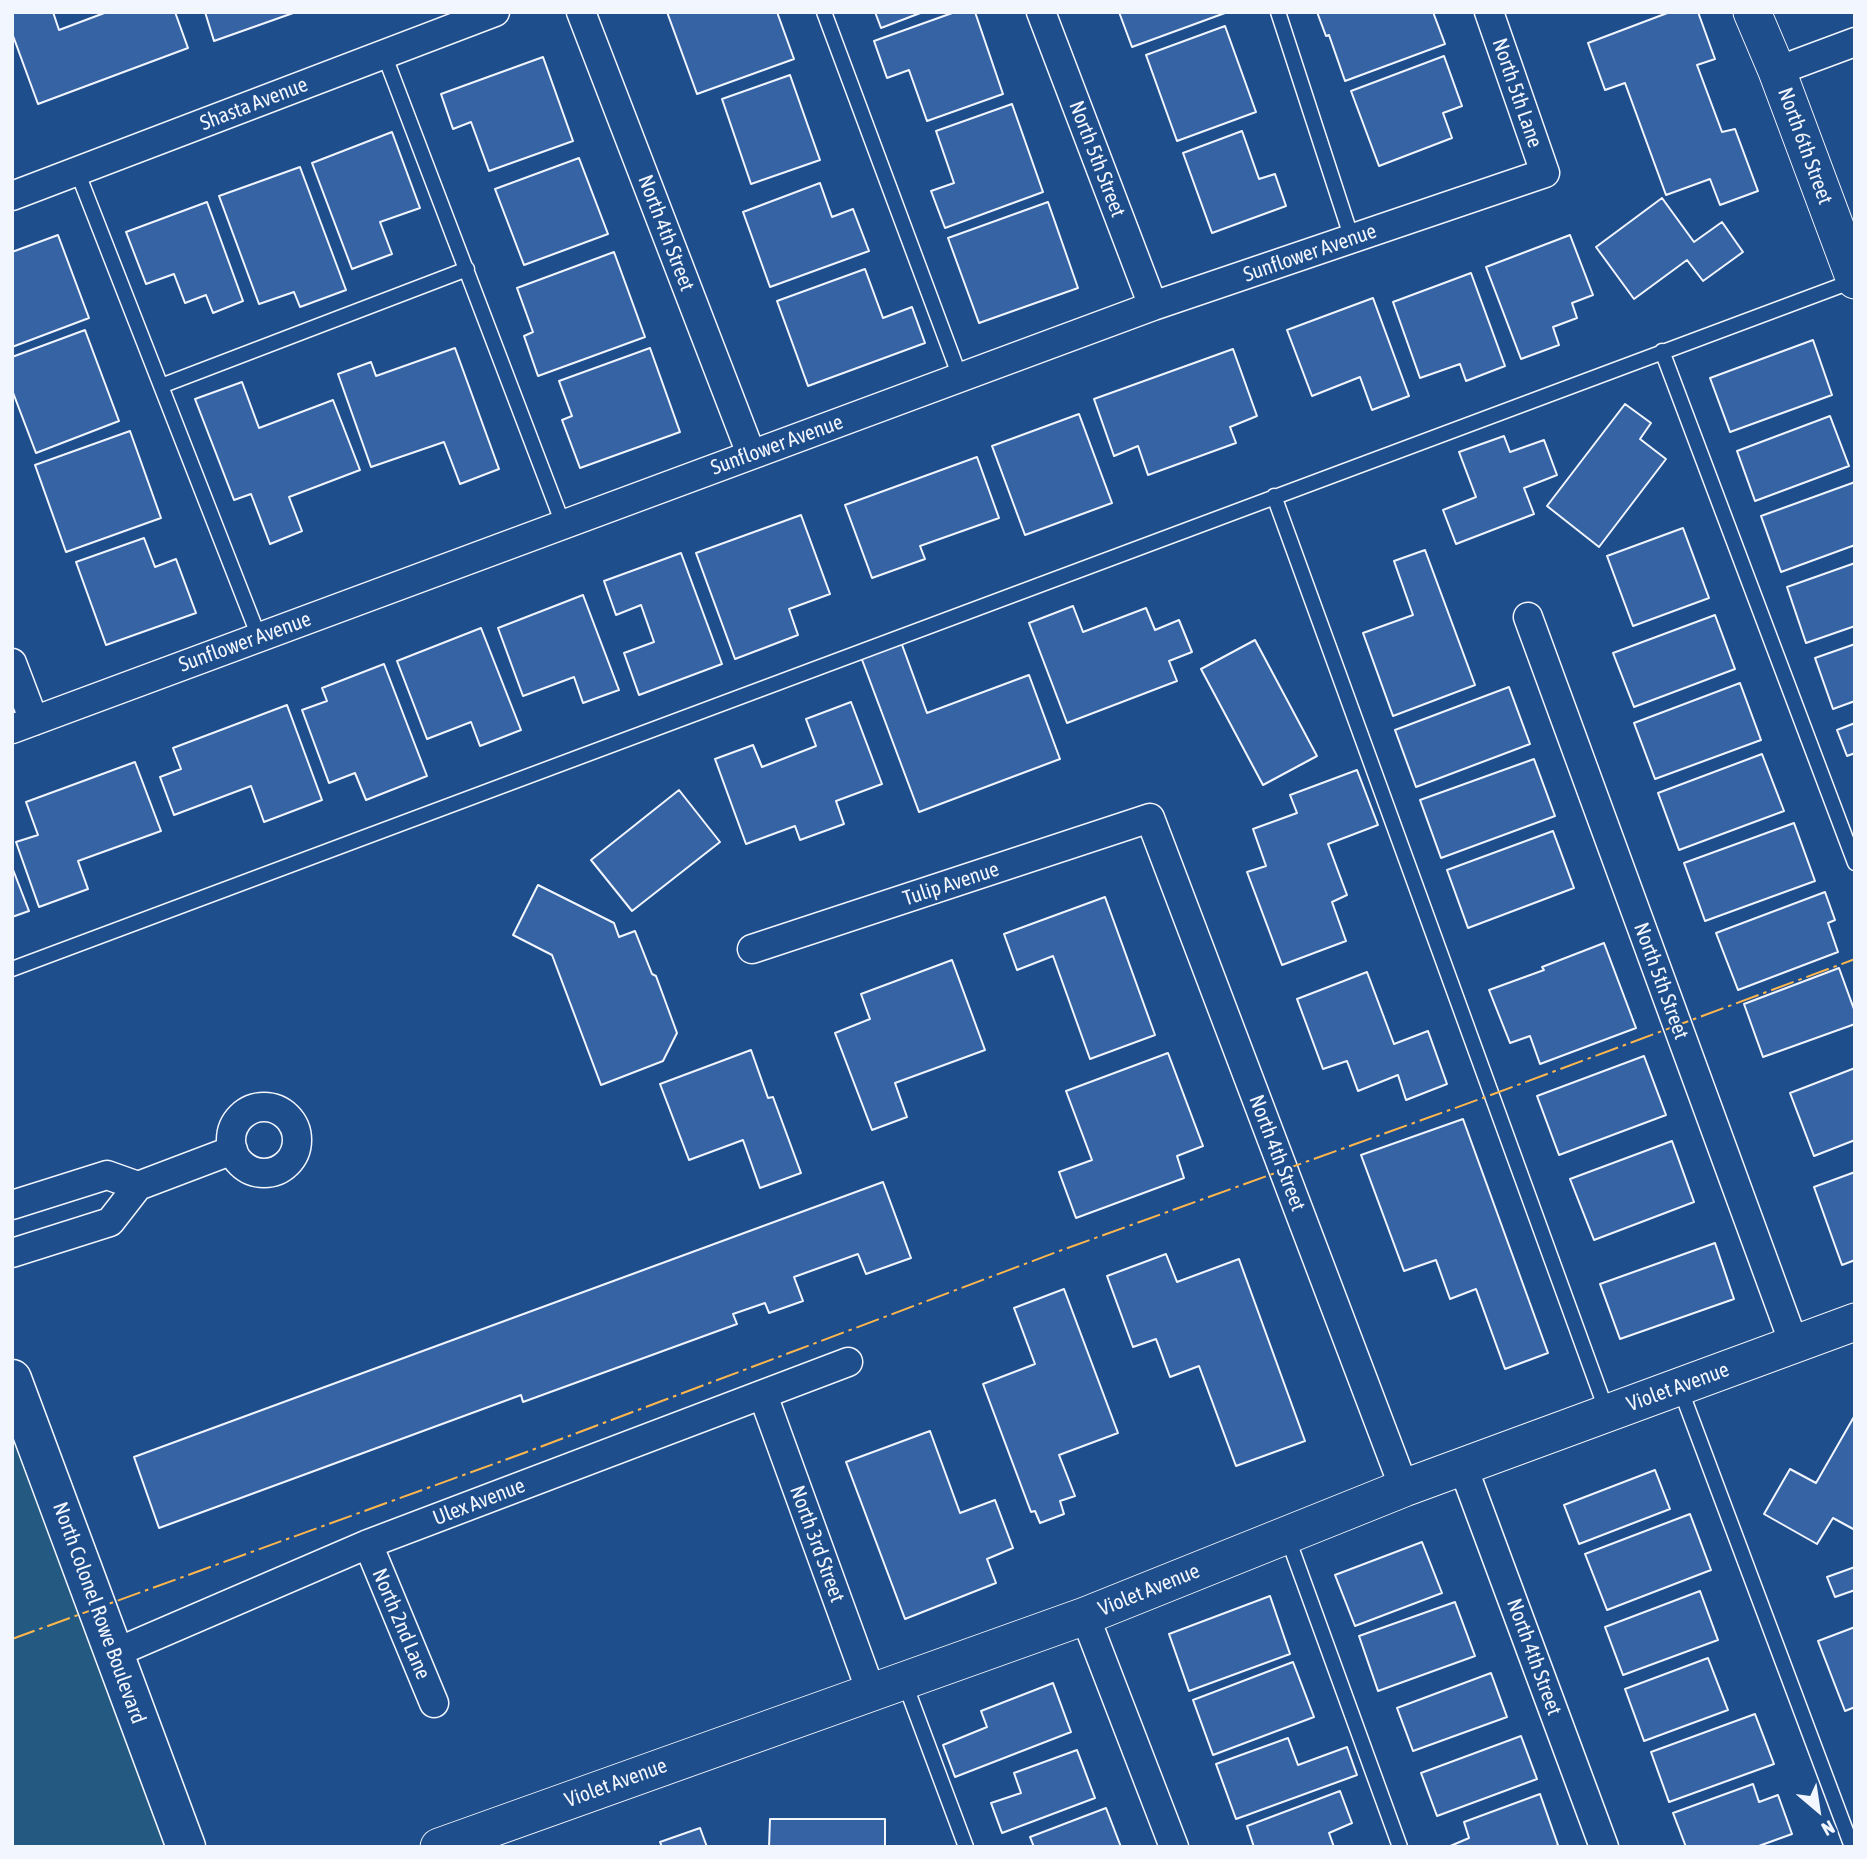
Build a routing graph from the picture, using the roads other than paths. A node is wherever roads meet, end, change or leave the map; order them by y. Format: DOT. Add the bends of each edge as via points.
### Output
graph roads {
  1 [pos="495,12"];
  2 [pos="581,12"];
  3 [pos="824,12"];
  4 [pos="1041,12"];
  5 [pos="1278,12"];
  6 [pos="1489,12"];
  7 [pos="1752,12"];
  8 [pos="1855,43"];
  9 [pos="384,54"];
  10 [pos="1777,71"];
  11 [pos="77,171"];
  12 [pos="1545,173"];
  13 [pos="12,196"];
  14 [pos="1352,239"];
  15 [pos="467,270"];
  16 [pos="1855,280"];
  17 [pos="1153,306"];
  18 [pos="1662,351"];
  19 [pos="960,377"];
  20 [pos="161,386"];
  21 [pos="751,454"];
  22 [pos="1274,496"];
  23 [pos="563,524"];
  24 [pos="1528,617"];
  25 [pos="259,637"];
  26 [pos="12,663"];
  27 [pos="23,725"];
  28 [pos="1150,818"];
  29 [pos="1855,863"];
  30 [pos="752,949"];
  31 [pos="12,969"];
  32 [pos="233,1150"];
  33 [pos="138,1186"];
  34 [pos="12,1205"];
  35 [pos="12,1253"];
  36 [pos="1855,1322"];
  37 [pos="1794,1344"];
  38 [pos="848,1362"];
  39 [pos="12,1379"];
  40 [pos="1679,1387"];
  41 [pos="763,1395"];
  42 [pos="1608,1413"];
  43 [pos="1463,1467"];
  44 [pos="1404,1488"];
  45 [pos="1286,1534"];
  46 [pos="368,1544"];
  47 [pos="1085,1616"];
  48 [pos="115,1653"];
  49 [pos="888,1686"];
  50 [pos="434,1703"];
  51 [pos="186,1847"];
  52 [pos="439,1847"];
  53 [pos="966,1847"];
  54 [pos="1174,1847"];
  55 [pos="1400,1847"];
  56 [pos="1604,1847"];
  57 [pos="1852,1847"];
  1 -- 9 [label="street, Shasta Avenue"];
  2 -- 21 [label="street, North 4th Street"];
  3 -- 19 [label="lane"];
  4 -- 17 [label="street, North 5th Street"];
  5 -- 14 [label="lane"];
  6 -- 12 [label="street, North 5th Lane"];
  7 -- 10 [label="street, North 6th Street"];
  8 -- 10 [label="street"];
  9 -- 11 [label="street, Shasta Avenue"];
  9 -- 15 [label="lane"];
  10 -- 16 [label="street, North 6th Street"];
  11 -- 13 [label="street, Shasta Avenue"];
  11 -- 20 [label="lane"];
  12 -- 14 [label="street, Sunflower Avenue"];
  14 -- 17 [label="street, Sunflower Avenue"];
  15 -- 20 [label="lane"];
  15 -- 23 [label="lane"];
  16 -- 18 [label="lane"];
  17 -- 19 [label="street, Sunflower Avenue"];
  18 -- 22 [label="lane"];
  18 -- 29 [label="lane"];
  19 -- 21 [label="street, Sunflower Avenue"];
  20 -- 25 [label="lane"];
  21 -- 23 [label="street, Sunflower Avenue"];
  22 -- 31 [label="lane"];
  22 -- 42 [label="lane"];
  23 -- 25 [label="street, Sunflower Avenue"];
  24 -- 37 [label="street, North 5th Street"];
  25 -- 27 [label="street, Sunflower Avenue"];
  26 -- 27 [label="street"];
  28 -- 30 [label="street, Tulip Avenue"];
  28 -- 44 [label="street, North 4th Street"];
  32 -- 33 [label="street"];
  33 -- 34 [label="street" via="107,1175"];
  33 -- 35 [label="street" via="110,1222"];
  36 -- 37 [label="street, Violet Avenue"];
  37 -- 40 [label="street, Violet Avenue"];
  38 -- 41 [label="street, Ulex Avenue"];
  39 -- 48 [label="main road, North Colonel Rowe Boulevard"];
  40 -- 42 [label="street, Violet Avenue"];
  40 -- 57 [label="lane"];
  41 -- 46 [label="street, Ulex Avenue"];
  41 -- 49 [label="street, North 3rd Street"];
  42 -- 43 [label="street, Violet Avenue"];
  43 -- 44 [label="street, Violet Avenue"];
  43 -- 56 [label="street, North 4th Street"];
  44 -- 45 [label="street, Violet Avenue"];
  45 -- 47 [label="street, Violet Avenue"];
  45 -- 55 [label="lane"];
  46 -- 48 [label="street, Ulex Avenue"];
  46 -- 50 [label="street, North 2nd Lane"];
  47 -- 49 [label="street, Violet Avenue"];
  47 -- 54 [label="street"];
  48 -- 51 [label="main road, North Colonel Rowe Boulevard"];
  49 -- 52 [label="street, Violet Avenue"];
  49 -- 53 [label="lane"];
}
